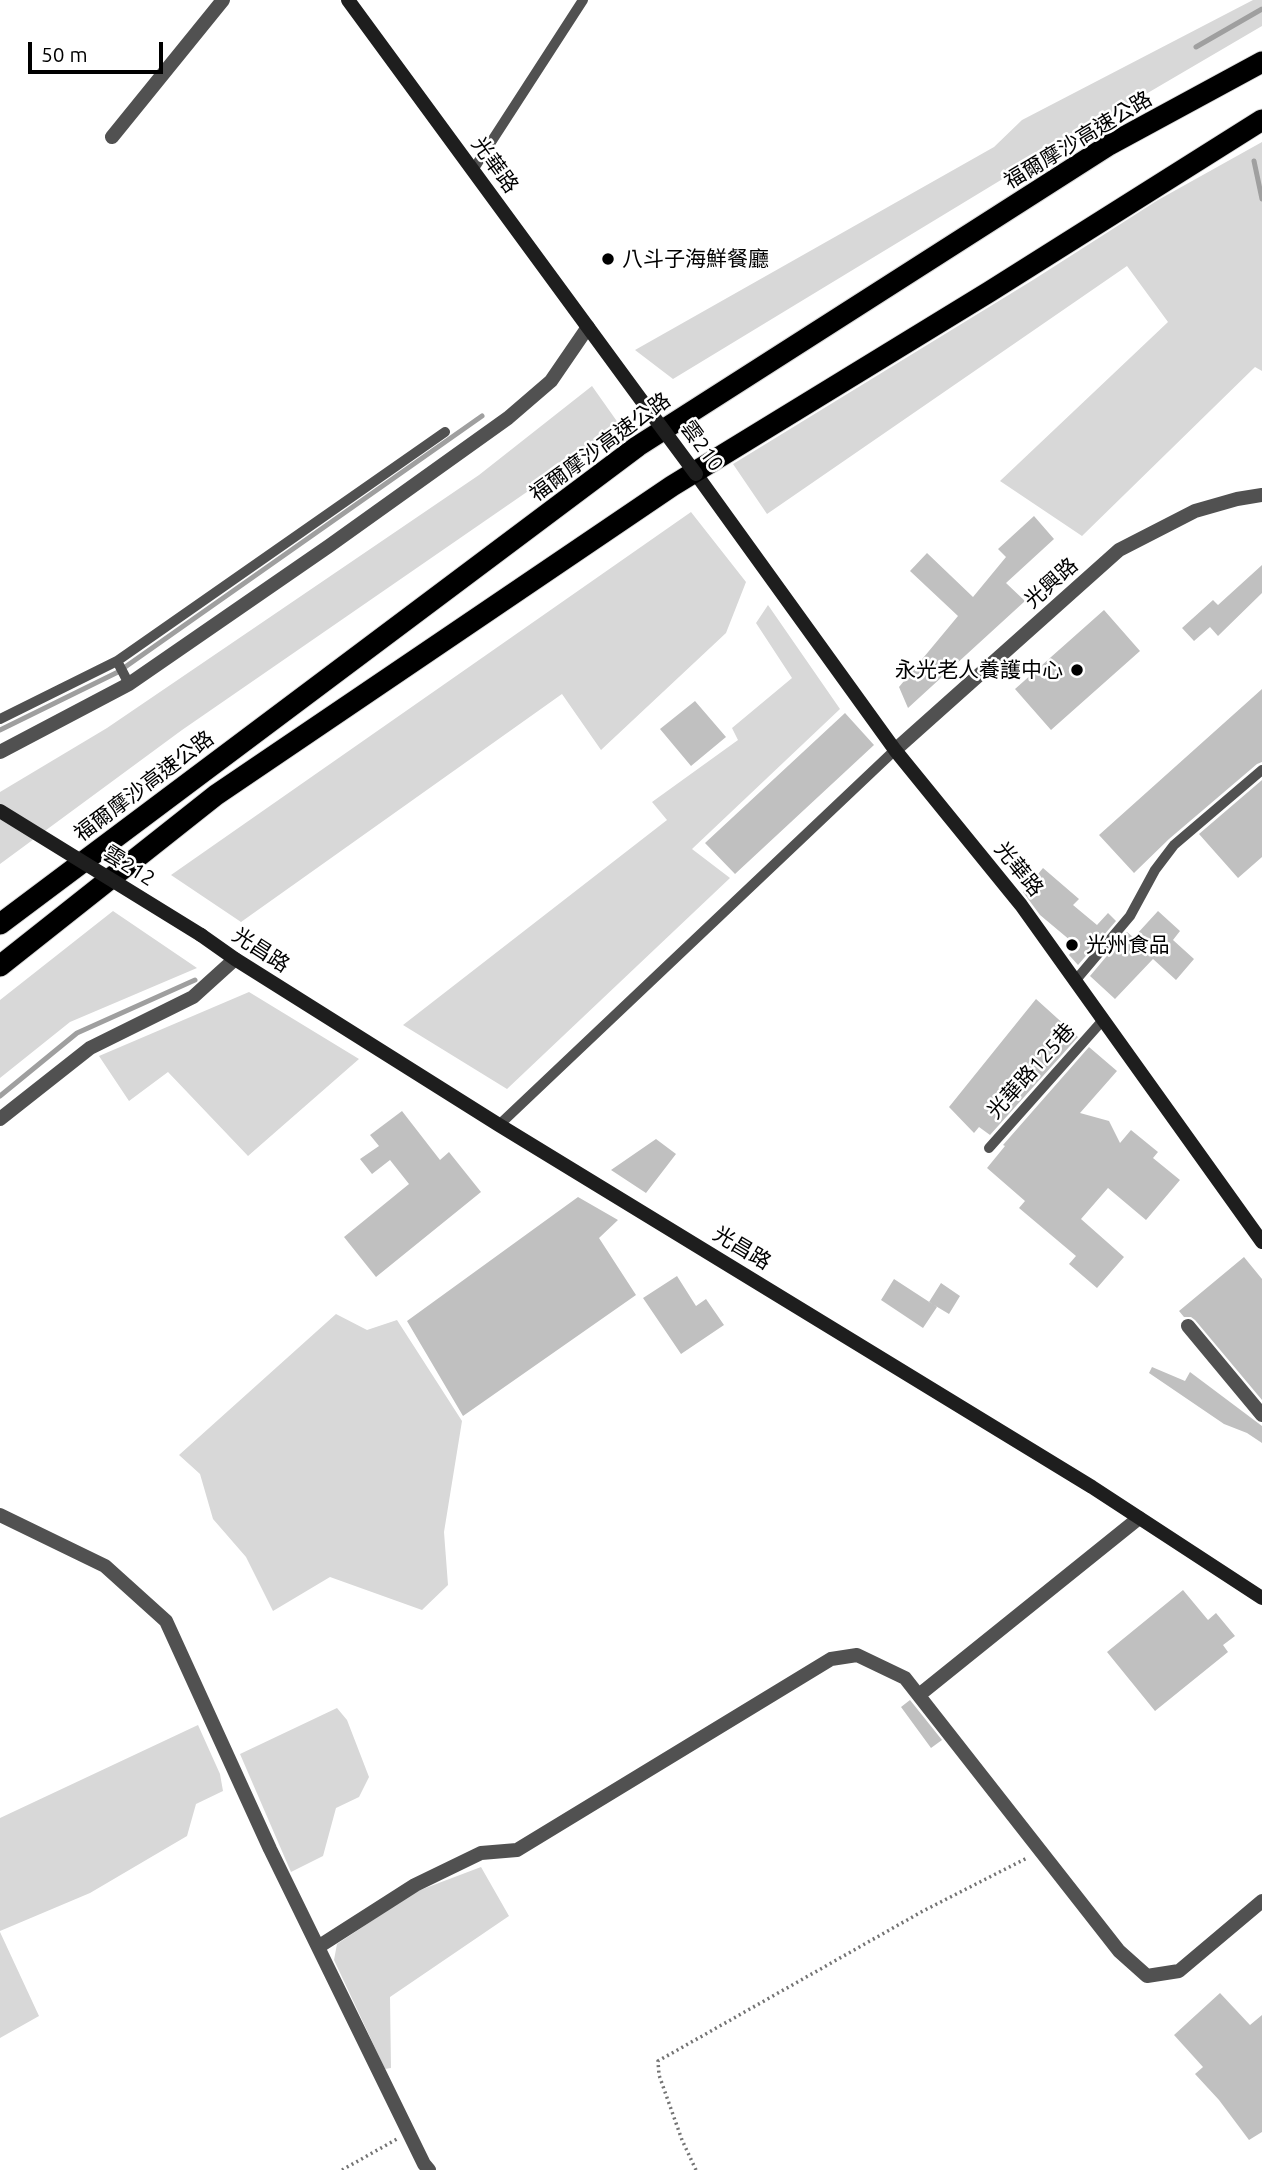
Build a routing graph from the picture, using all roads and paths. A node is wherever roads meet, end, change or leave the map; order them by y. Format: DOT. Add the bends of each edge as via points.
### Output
graph roads {
  1 [pos="223,0"];
  2 [pos="348,0"];
  3 [pos="583,0"];
  4 [pos="1262,62"];
  5 [pos="1262,120"];
  6 [pos="112,138"];
  7 [pos="473,170"];
  8 [pos="588,327"];
  9 [pos="609,356"];
  10 [pos="445,432"];
  11 [pos="1262,495"];
  12 [pos="736,528"];
  13 [pos="117,661"];
  14 [pos="129,684"];
  15 [pos="0,719"];
  16 [pos="895,750"];
  17 [pos="0,752"];
  18 [pos="1262,770"];
  19 [pos="0,811"];
  20 [pos="0,924"];
  21 [pos="201,935"];
  22 [pos="234,959"];
  23 [pos="0,966"];
  24 [pos="1075,981"];
  25 [pos="1103,1020"];
  26 [pos="0,1119"];
  27 [pos="499,1125"];
  28 [pos="989,1148"];
  29 [pos="1262,1242"];
  30 [pos="1188,1326"];
  31 [pos="1262,1415"];
  32 [pos="0,1515"];
  33 [pos="1139,1518"];
  34 [pos="1262,1598"];
  35 [pos="919,1695"];
  36 [pos="1041,1851"];
  37 [pos="1262,1901"];
  38 [pos="318,1947"];
  39 [pos="408,2132"];
  40 [pos="342,2170"];
  41 [pos="429,2170"];
  42 [pos="696,2170"];
  1 -- 6 [label="street"];
  2 -- 7 [label="street, 光華路 / 雲210"];
  3 -- 7 [label="lane"];
  4 -- 20 [label="highway, 福爾摩沙高速公路" via="1109,145 638,446"];
  5 -- 23 [label="highway" via="672,486 216,795"];
  7 -- 8 [label="street, 光華路 / 雲210"];
  8 -- 9 [label="street, 光華路 / 雲210"];
  8 -- 14 [label="street" via="551,382 508,418"];
  9 -- 12 [label="street, 雲210 / 雲210, bridge"];
  10 -- 13 [label="lane"];
  11 -- 16 [label="street, 光興路" via="1195,511 1119,550"];
  12 -- 16 [label="street, 光華路 / 雲210"];
  13 -- 14 [label="lane"];
  13 -- 15 [label="lane"];
  14 -- 17 [label="street"];
  16 -- 24 [label="street, 光華路 / 雲210" via="1021,905"];
  16 -- 27 [label="lane"];
  18 -- 24 [label="lane" via="1174,845 1130,916"];
  19 -- 21 [label="street, 雲212 / 雲212, bridge"];
  21 -- 22 [label="street, 光昌路 / 雲212"];
  22 -- 26 [label="street" via="193,997 90,1048"];
  22 -- 27 [label="street, 光昌路 / 雲212"];
  24 -- 25 [label="street, 光華路 / 雲210"];
  25 -- 28 [label="lane, 光華路125巷"];
  25 -- 29 [label="street, 光華路 / 雲210"];
  27 -- 33 [label="street, 光昌路 / 雲212"];
  30 -- 31 [label="street"];
  32 -- 38 [label="street" via="105,1566 166,1621"];
  33 -- 34 [label="street, 光昌路 / 雲212"];
  33 -- 35 [label="street"];
  35 -- 36 [label="street"];
  35 -- 38 [label="street" via="905,1678 857,1655 831,1659 517,1850 470,1858 415,1885"];
  36 -- 37 [label="street" via="1119,1951 1147,1976 1178,1971"];
  36 -- 42 [label="path" via="923,1911 659,2061 659,2075"];
  38 -- 39 [label="street"];
  39 -- 40 [label="path"];
  39 -- 41 [label="street"];
}
